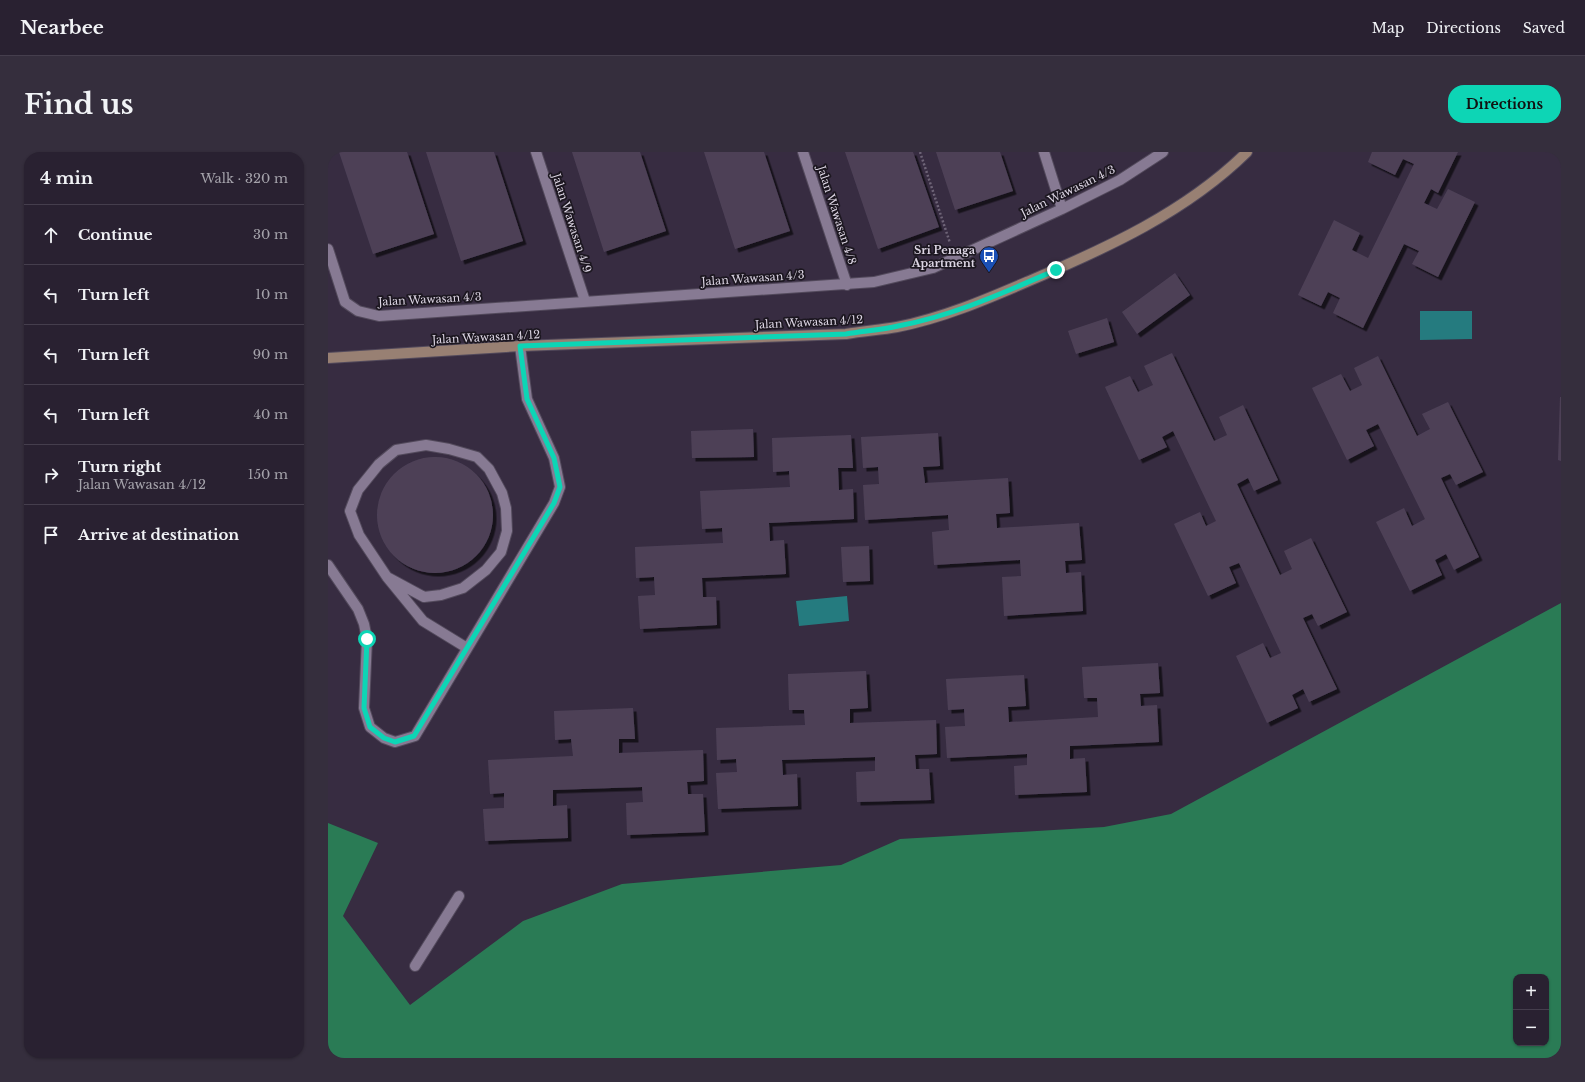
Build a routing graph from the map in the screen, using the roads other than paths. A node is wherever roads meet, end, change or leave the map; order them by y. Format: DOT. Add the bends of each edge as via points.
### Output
graph roads {
  1 [pos="536,152"];
  2 [pos="803,152"];
  3 [pos="1044,152"];
  4 [pos="1163,152"];
  5 [pos="1247,152"];
  6 [pos="1062,209"];
  7 [pos="328,249"];
  8 [pos="847,285"];
  9 [pos="585,301"];
  10 [pos="520,346"];
  11 [pos="328,358"];
  12 [pos="328,565"];
  13 [pos="387,577"];
  14 [pos="467,648"];
  15 [pos="459,896"];
  16 [pos="415,966"];
  1 -- 9 [label="street, Jalan Wawasan 4/9"];
  2 -- 8 [label="street, Jalan Wawasan 4/8"];
  3 -- 6 [label="street"];
  4 -- 6 [label="street, Jalan Wawasan 4/3" via="1120,180"];
  5 -- 10 [label="street, Jalan Wawasan 4/12" via="1195,197 1113,245 991,298 946,314 898,326 846,334"];
  6 -- 8 [label="street, Jalan Wawasan 4/3" via="933,268 874,282"];
  7 -- 9 [label="street, Jalan Wawasan 4/3" via="346,302 358,312 379,316"];
  8 -- 9 [label="street, Jalan Wawasan 4/3"];
  10 -- 11 [label="street, Jalan Wawasan 4/12"];
  10 -- 14 [label="street" via="527,399 554,458 560,487 554,503"];
  12 -- 14 [label="street" via="358,609 364,624 367,639 364,708 370,727 384,738 395,742 414,736"];
  13 -- 13 [label="street" via="359,535 350,511 358,490 379,464 396,450 426,445 477,457 489,469 502,493 506,508 507,531 501,552 486,570 463,588 441,595 424,597"];
  13 -- 14 [label="street" via="423,621"];
  15 -- 16 [label="street"];
}
